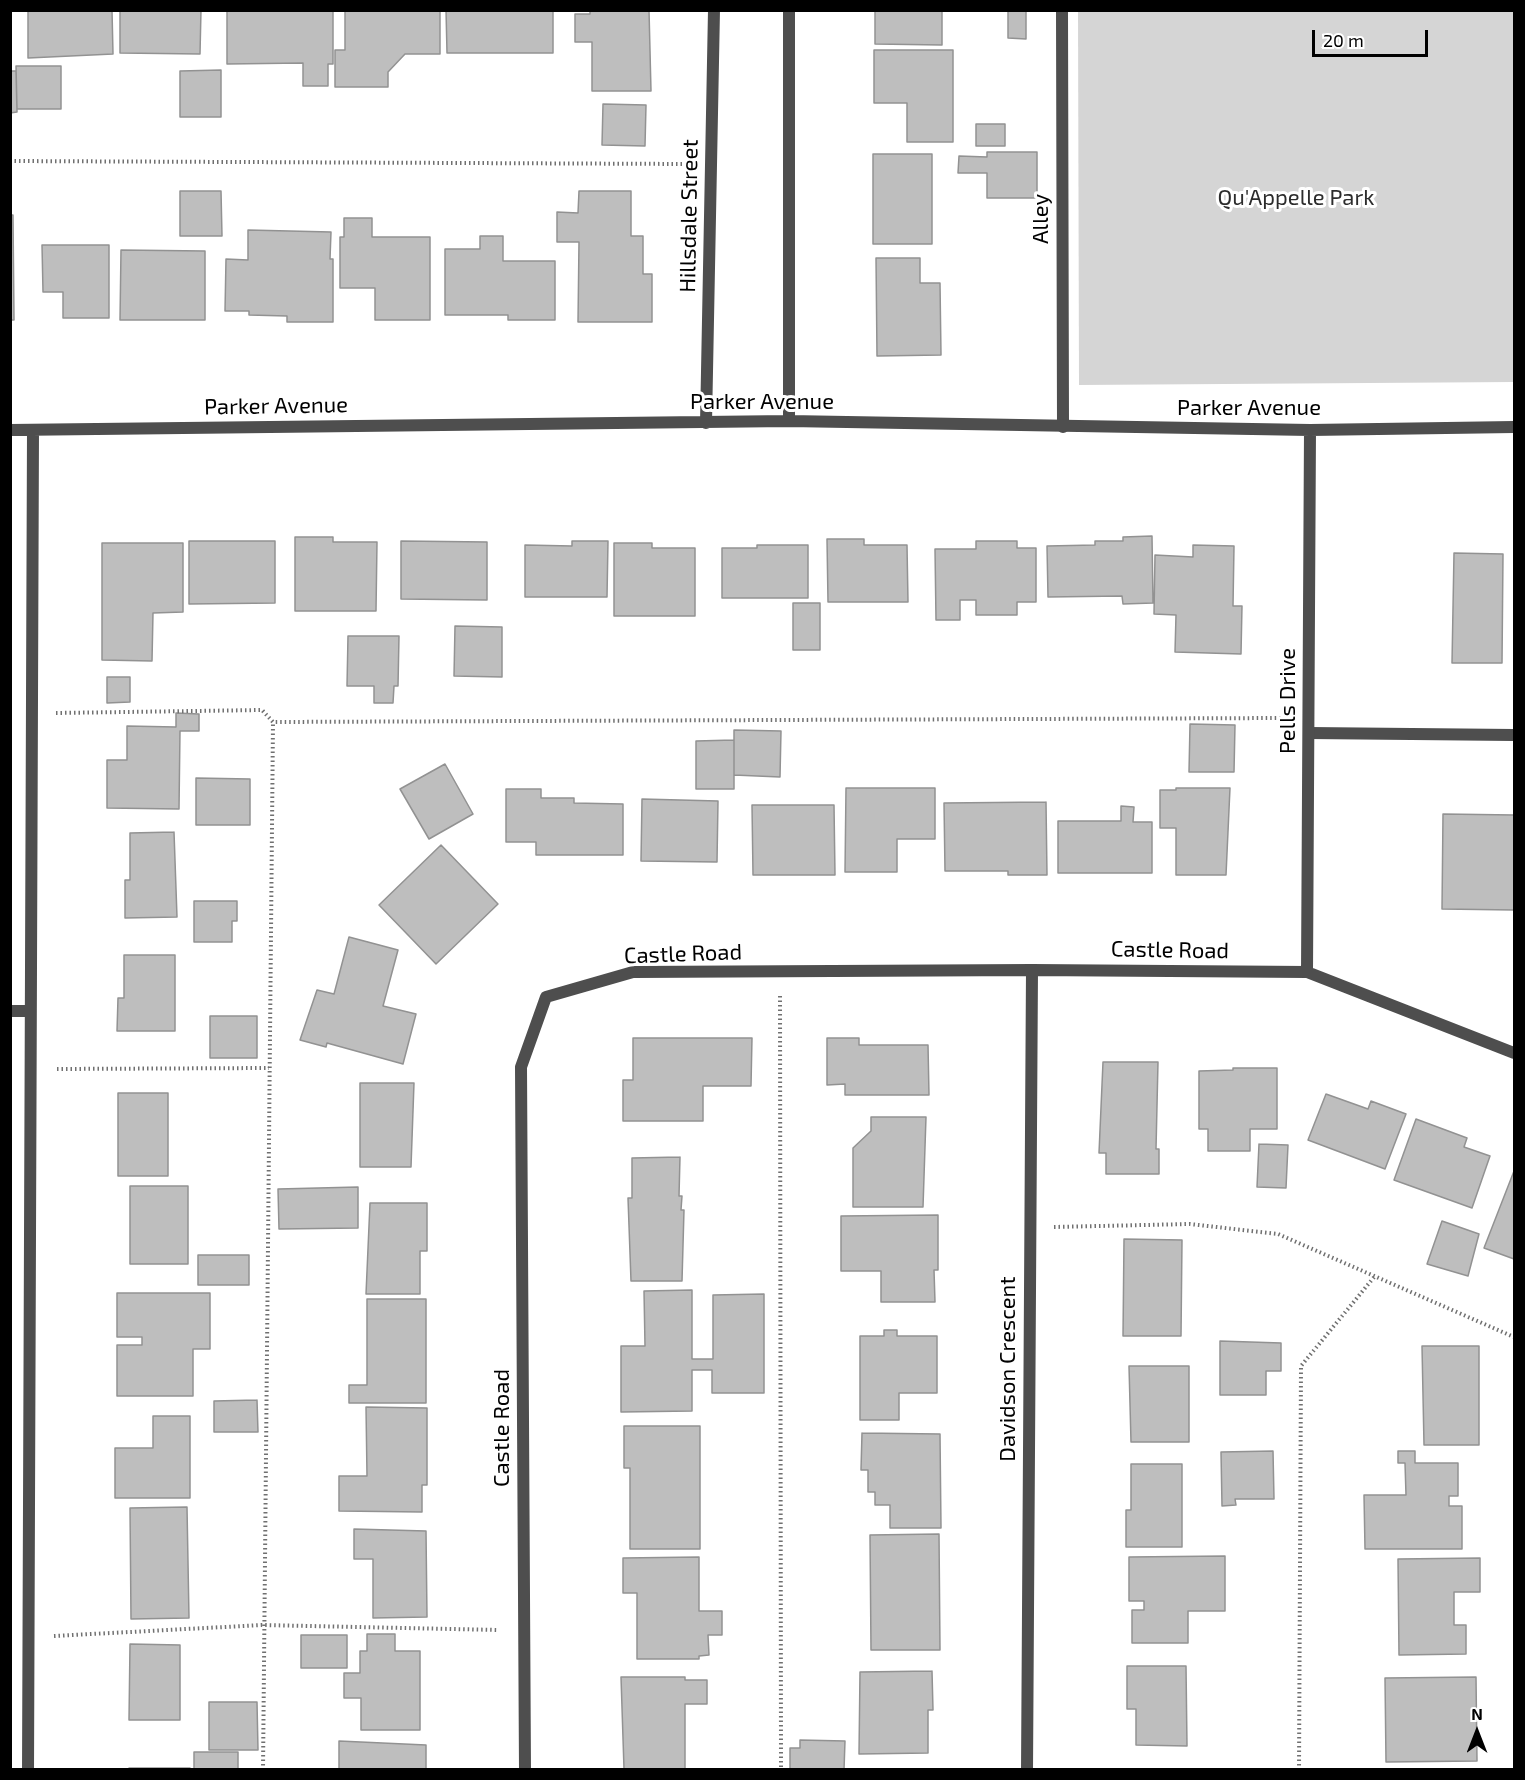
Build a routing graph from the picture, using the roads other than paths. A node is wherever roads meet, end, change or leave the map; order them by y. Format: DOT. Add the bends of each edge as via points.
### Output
graph roads {
  1 [pos="714,10"];
  2 [pos="789,10"];
  3 [pos="1062,10"];
  4 [pos="789,421"];
  5 [pos="706,423"];
  6 [pos="1063,427"];
  7 [pos="1515,427"];
  8 [pos="10,430"];
  9 [pos="33,430"];
  10 [pos="1310,430"];
  11 [pos="1309,733"];
  12 [pos="1515,735"];
  13 [pos="1032,970"];
  14 [pos="1307,972"];
  15 [pos="10,1011"];
  16 [pos="29,1011"];
  17 [pos="1515,1053"];
  18 [pos="28,1770"];
  19 [pos="525,1770"];
  20 [pos="1027,1770"];
  1 -- 5 [label="street, Hillsdale Street"];
  2 -- 4 [label="street"];
  3 -- 6 [label="street, Alley"];
  4 -- 5 [label="street, Parker Avenue"];
  4 -- 6 [label="street, Parker Avenue"];
  5 -- 9 [label="street, Parker Avenue"];
  6 -- 10 [label="street, Parker Avenue"];
  7 -- 10 [label="street, Parker Avenue"];
  8 -- 9 [label="street, Parker Avenue"];
  9 -- 16 [label="street"];
  10 -- 11 [label="street, Pells Drive"];
  11 -- 12 [label="street"];
  11 -- 14 [label="street, Pells Drive"];
  13 -- 14 [label="street, Castle Road"];
  13 -- 19 [label="street, Castle Road" via="633,972 546,997 521,1066"];
  13 -- 20 [label="street, Davidson Crescent"];
  14 -- 17 [label="street, Castle Road"];
  15 -- 16 [label="street"];
  16 -- 18 [label="street"];
}
